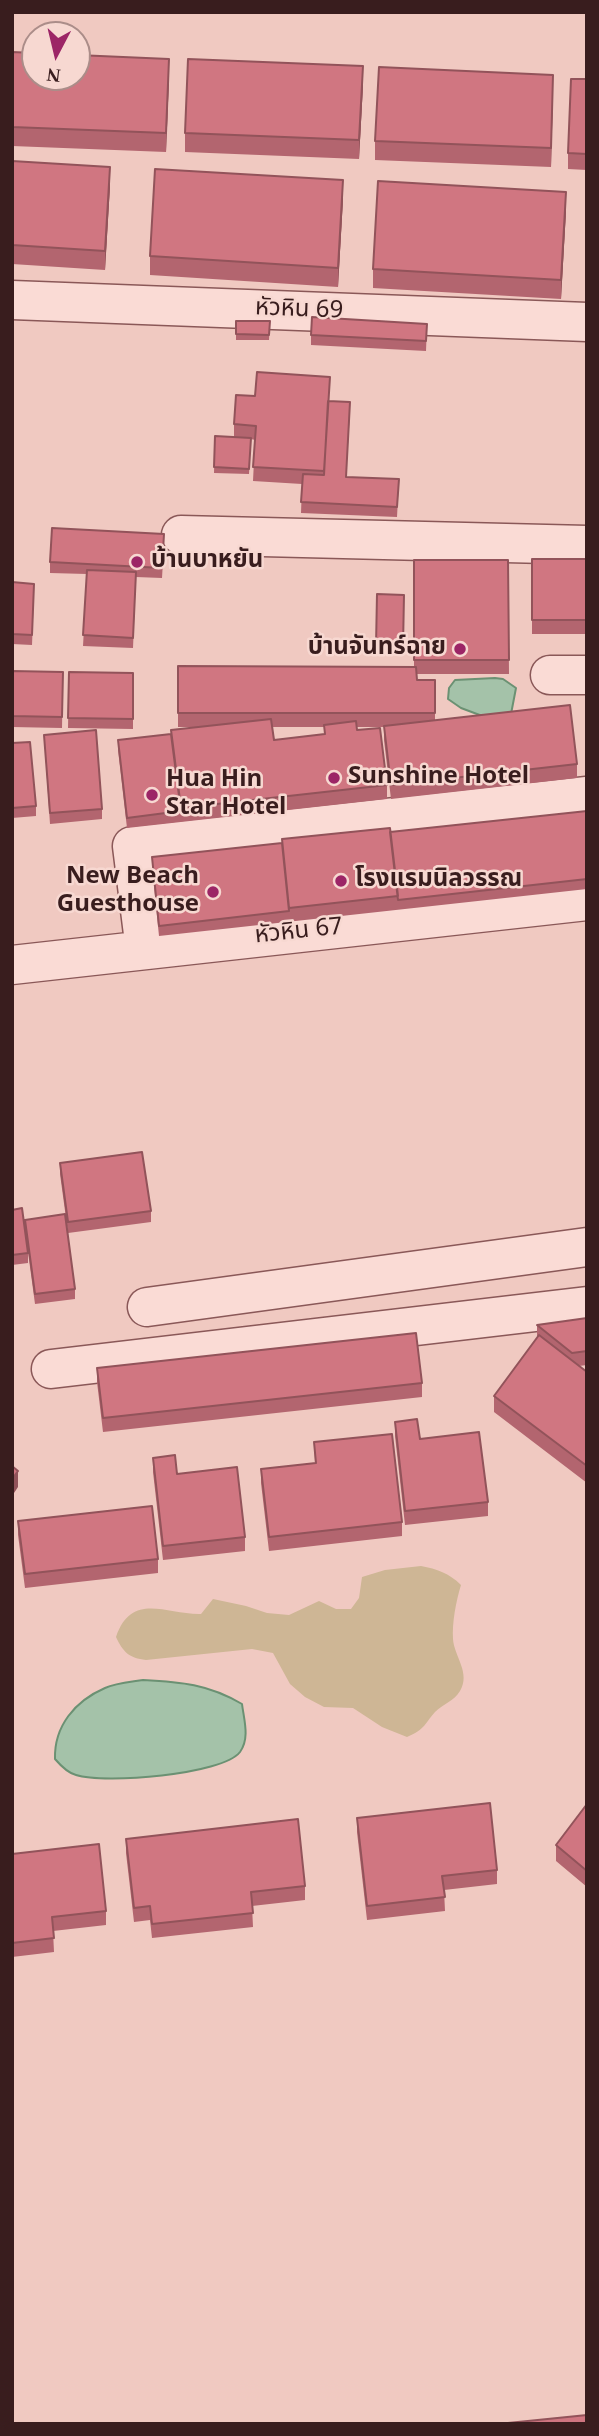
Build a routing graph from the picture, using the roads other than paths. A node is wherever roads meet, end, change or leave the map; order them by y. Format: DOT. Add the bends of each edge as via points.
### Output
graph roads {
  1 [pos="12,300"];
  2 [pos="587,322"];
  3 [pos="181,535"];
  4 [pos="587,545"];
  5 [pos="587,796"];
  6 [pos="587,901"];
  7 [pos="145,950"];
  8 [pos="12,965"];
  9 [pos="587,1247"];
  10 [pos="587,1306"];
  11 [pos="147,1307"];
  12 [pos="51,1369"];
  1 -- 2 [label="street, หัวหิน 69"];
  3 -- 4 [label="street"];
  5 -- 7 [label="street" via="132,846"];
  6 -- 7 [label="street, หัวหิน 67"];
  7 -- 8 [label="street, หัวหิน 67"];
  9 -- 11 [label="street"];
  10 -- 12 [label="street"];
}
